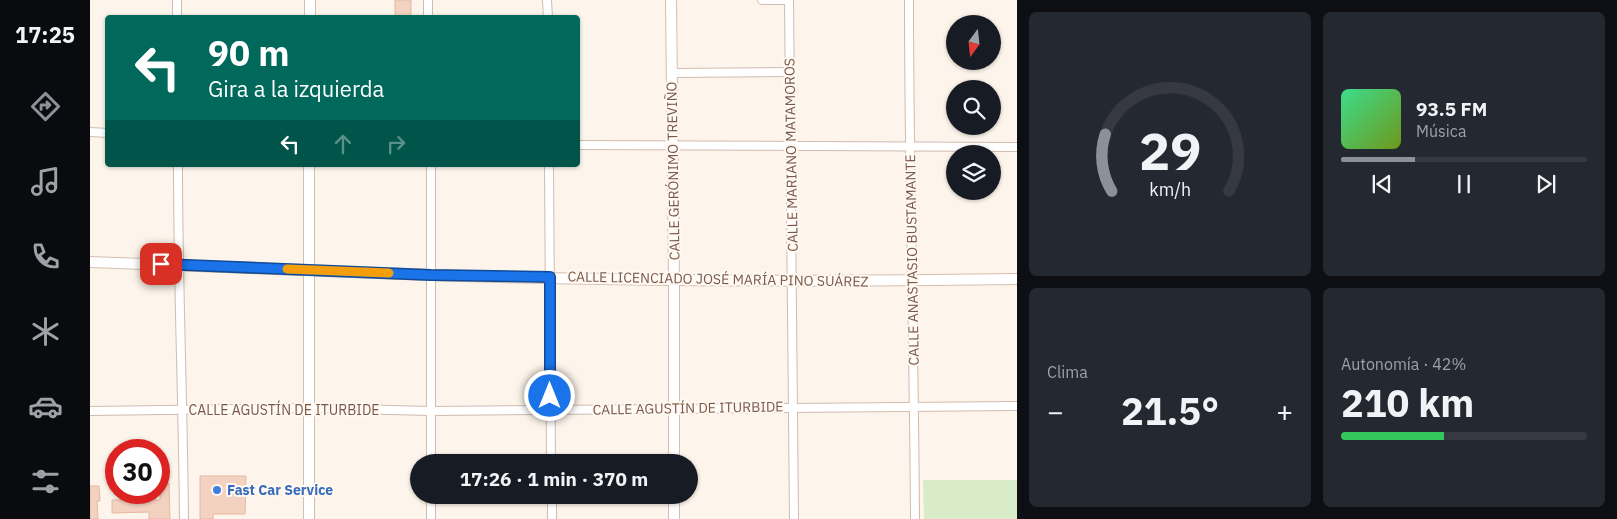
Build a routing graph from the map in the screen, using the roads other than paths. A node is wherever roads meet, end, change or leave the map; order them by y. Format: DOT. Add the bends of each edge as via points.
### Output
graph roads {
  1 [pos="177,0"];
  2 [pos="310,0"];
  3 [pos="428,0"];
  4 [pos="548,0"];
  5 [pos="670,0"];
  6 [pos="762,0"];
  7 [pos="789,0"];
  8 [pos="909,0"];
  9 [pos="177,15"];
  10 [pos="310,15"];
  11 [pos="428,15"];
  12 [pos="548,15"];
  13 [pos="790,72"];
  14 [pos="671,73"];
  15 [pos="90,132"];
  16 [pos="105,133"];
  17 [pos="580,145"];
  18 [pos="673,145"];
  19 [pos="790,146"];
  20 [pos="909,147"];
  21 [pos="1017,147"];
  22 [pos="178,167"];
  23 [pos="309,167"];
  24 [pos="431,167"];
  25 [pos="549,167"];
  26 [pos="90,262"];
  27 [pos="178,265"];
  28 [pos="309,270"];
  29 [pos="431,275"];
  30 [pos="550,277"];
  31 [pos="674,279"];
  32 [pos="1017,279"];
  33 [pos="792,280"];
  34 [pos="912,281"];
  35 [pos="1017,406"];
  36 [pos="793,407"];
  37 [pos="914,407"];
  38 [pos="309,408"];
  39 [pos="674,409"];
  40 [pos="90,410"];
  41 [pos="183,410"];
  42 [pos="550,410"];
  43 [pos="431,411"];
  44 [pos="431,454"];
  45 [pos="551,454"];
  46 [pos="674,454"];
  47 [pos="431,504"];
  48 [pos="552,504"];
  49 [pos="674,504"];
  50 [pos="184,519"];
  51 [pos="309,519"];
  52 [pos="431,519"];
  53 [pos="552,519"];
  54 [pos="674,519"];
  55 [pos="794,519"];
  56 [pos="915,519"];
  1 -- 9 [label="street"];
  2 -- 10 [label="street"];
  3 -- 11 [label="street"];
  4 -- 12 [label="street"];
  5 -- 14 [label="street, CALLE GERÓNIMO TREVIÑO"];
  6 -- 7 [label="street"];
  7 -- 13 [label="street, CALLE MARIANO MATAMOROS"];
  8 -- 20 [label="street, CALLE ANASTASIO BUSTAMANTE"];
  13 -- 14 [label="street"];
  13 -- 19 [label="street, CALLE MARIANO MATAMOROS"];
  14 -- 18 [label="street, CALLE GERÓNIMO TREVIÑO"];
  15 -- 16 [label="street"];
  17 -- 18 [label="street"];
  18 -- 19 [label="street"];
  18 -- 31 [label="street, CALLE GERÓNIMO TREVIÑO"];
  19 -- 20 [label="street"];
  19 -- 33 [label="street, CALLE MARIANO MATAMOROS"];
  20 -- 21 [label="street"];
  20 -- 34 [label="street, CALLE ANASTASIO BUSTAMANTE"];
  22 -- 27 [label="street"];
  23 -- 28 [label="street"];
  24 -- 29 [label="street"];
  25 -- 30 [label="street"];
  26 -- 27 [label="street, CALLE LICENCIADO JOSÉ MARÍA PINO SUÁREZ"];
  27 -- 28 [label="street, CALLE LICENCIADO JOSÉ MARÍA PINO SUÁREZ"];
  27 -- 41 [label="street"];
  28 -- 29 [label="street, CALLE LICENCIADO JOSÉ MARÍA PINO SUÁREZ"];
  28 -- 38 [label="street"];
  29 -- 30 [label="street, CALLE LICENCIADO JOSÉ MARÍA PINO SUÁREZ"];
  29 -- 43 [label="street"];
  30 -- 31 [label="street, CALLE LICENCIADO JOSÉ MARÍA PINO SUÁREZ"];
  30 -- 42 [label="street"];
  31 -- 33 [label="street, CALLE LICENCIADO JOSÉ MARÍA PINO SUÁREZ"];
  31 -- 39 [label="street, CALLE GERÓNIMO TREVIÑO"];
  32 -- 34 [label="street, CALLE LICENCIADO JOSÉ MARÍA PINO SUÁREZ"];
  33 -- 34 [label="street, CALLE LICENCIADO JOSÉ MARÍA PINO SUÁREZ"];
  33 -- 36 [label="street, CALLE MARIANO MATAMOROS"];
  34 -- 37 [label="street, CALLE ANASTASIO BUSTAMANTE"];
  35 -- 37 [label="street, CALLE AGUSTÍN DE ITURBIDE"];
  36 -- 37 [label="street, CALLE AGUSTÍN DE ITURBIDE"];
  36 -- 39 [label="street, CALLE AGUSTÍN DE ITURBIDE"];
  36 -- 55 [label="street, CALLE MARIANO MATAMOROS"];
  37 -- 56 [label="street, CALLE ANASTASIO BUSTAMANTE"];
  38 -- 41 [label="street, CALLE AGUSTÍN DE ITURBIDE"];
  38 -- 43 [label="street, CALLE AGUSTÍN DE ITURBIDE"];
  38 -- 51 [label="street"];
  39 -- 42 [label="street, CALLE AGUSTÍN DE ITURBIDE"];
  39 -- 46 [label="street, CALLE GERÓNIMO TREVIÑO"];
  40 -- 41 [label="street, CALLE AGUSTÍN DE ITURBIDE"];
  41 -- 50 [label="street"];
  42 -- 43 [label="street, CALLE AGUSTÍN DE ITURBIDE"];
  42 -- 45 [label="street"];
  43 -- 44 [label="street"];
  47 -- 52 [label="street"];
  48 -- 53 [label="street"];
  49 -- 54 [label="street"];
}
